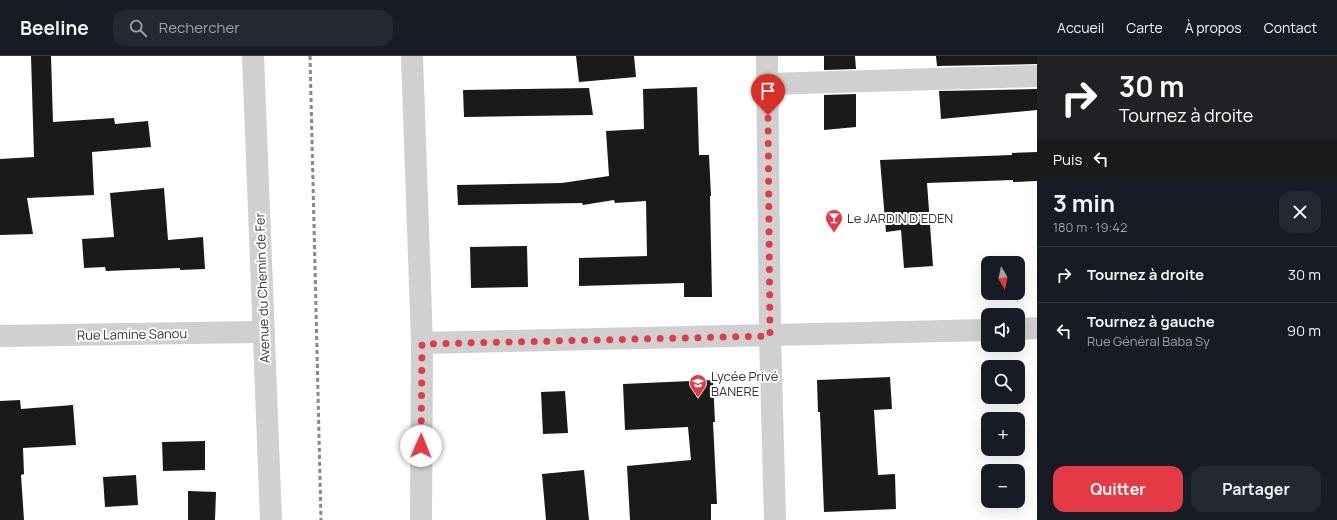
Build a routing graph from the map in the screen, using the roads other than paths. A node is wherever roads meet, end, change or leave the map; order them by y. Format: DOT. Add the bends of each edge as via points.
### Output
graph roads {
  1 [pos="253,56"];
  2 [pos="412,56"];
  3 [pos="767,56"];
  4 [pos="1037,76"];
  5 [pos="768,84"];
  6 [pos="1037,328"];
  7 [pos="1025,329"];
  8 [pos="981,330"];
  9 [pos="264,332"];
  10 [pos="0,336"];
  11 [pos="770,336"];
  12 [pos="422,344"];
  13 [pos="271,520"];
  14 [pos="421,520"];
  15 [pos="775,520"];
  1 -- 9 [label="street, Avenue du Chemin de Fer"];
  2 -- 12 [label="street"];
  3 -- 5 [label="street"];
  4 -- 5 [label="street"];
  5 -- 11 [label="street"];
  6 -- 7 [label="street"];
  8 -- 11 [label="street"];
  9 -- 10 [label="street, Rue Lamine Sanou"];
  9 -- 13 [label="street, Avenue du Chemin de Fer"];
  11 -- 12 [label="street"];
  11 -- 15 [label="street"];
  12 -- 14 [label="street"];
}
